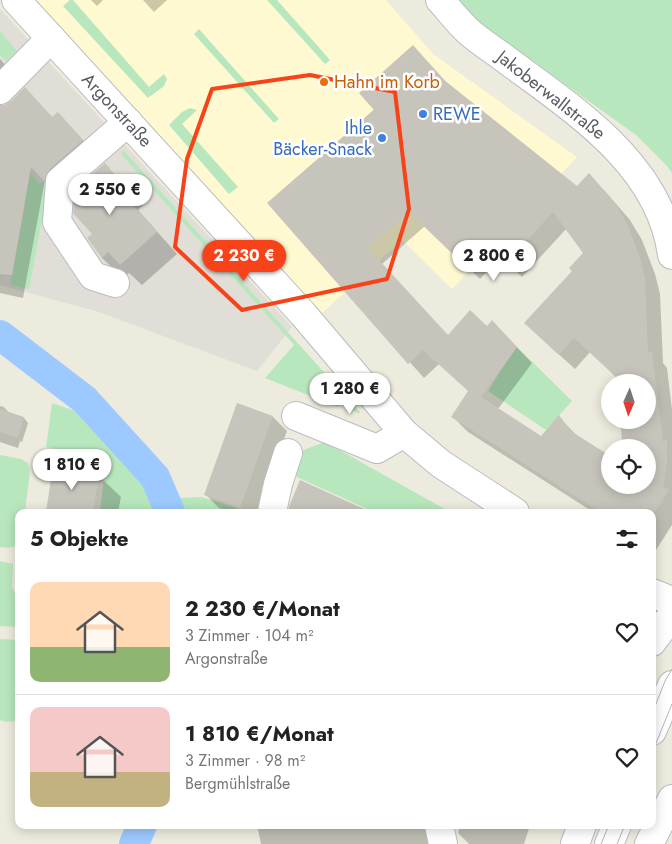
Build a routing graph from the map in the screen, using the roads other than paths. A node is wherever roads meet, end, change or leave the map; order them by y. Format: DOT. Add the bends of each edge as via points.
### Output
graph roads {
  1 [pos="16,0"];
  2 [pos="440,0"];
  3 [pos="51,38"];
  4 [pos="0,90"];
  5 [pos="128,122"];
  6 [pos="672,255"];
  7 [pos="115,283"];
  8 [pos="296,416"];
  9 [pos="404,433"];
  10 [pos="288,453"];
  11 [pos="273,509"];
  12 [pos="510,509"];
  13 [pos="656,594"];
  14 [pos="672,601"];
  15 [pos="672,615"];
  16 [pos="656,637"];
  17 [pos="672,685"];
  18 [pos="656,722"];
  19 [pos="672,798"];
  20 [pos="440,829"];
  21 [pos="580,829"];
  22 [pos="615,829"];
  23 [pos="442,844"];
  24 [pos="574,844"];
  25 [pos="609,844"];
  26 [pos="649,844"];
  1 -- 3 [label="street, Argonstraße"];
  2 -- 6 [label="street, Jakoberwallstraße" via="468,31 608,140 644,181 662,217"];
  3 -- 4 [label="street"];
  3 -- 5 [label="street, Argonstraße"];
  5 -- 7 [label="street" via="60,180 57,222 93,276"];
  5 -- 9 [label="street, Argonstraße" via="303,314"];
  8 -- 9 [label="street" via="378,449"];
  9 -- 12 [label="street, Argonstraße" via="441,464"];
  10 -- 11 [label="street"];
  13 -- 14 [label="street"];
  15 -- 16 [label="street"];
  17 -- 18 [label="street"];
  19 -- 26 [label="street"];
  20 -- 23 [label="street"];
  21 -- 24 [label="street"];
  22 -- 25 [label="street"];
}
